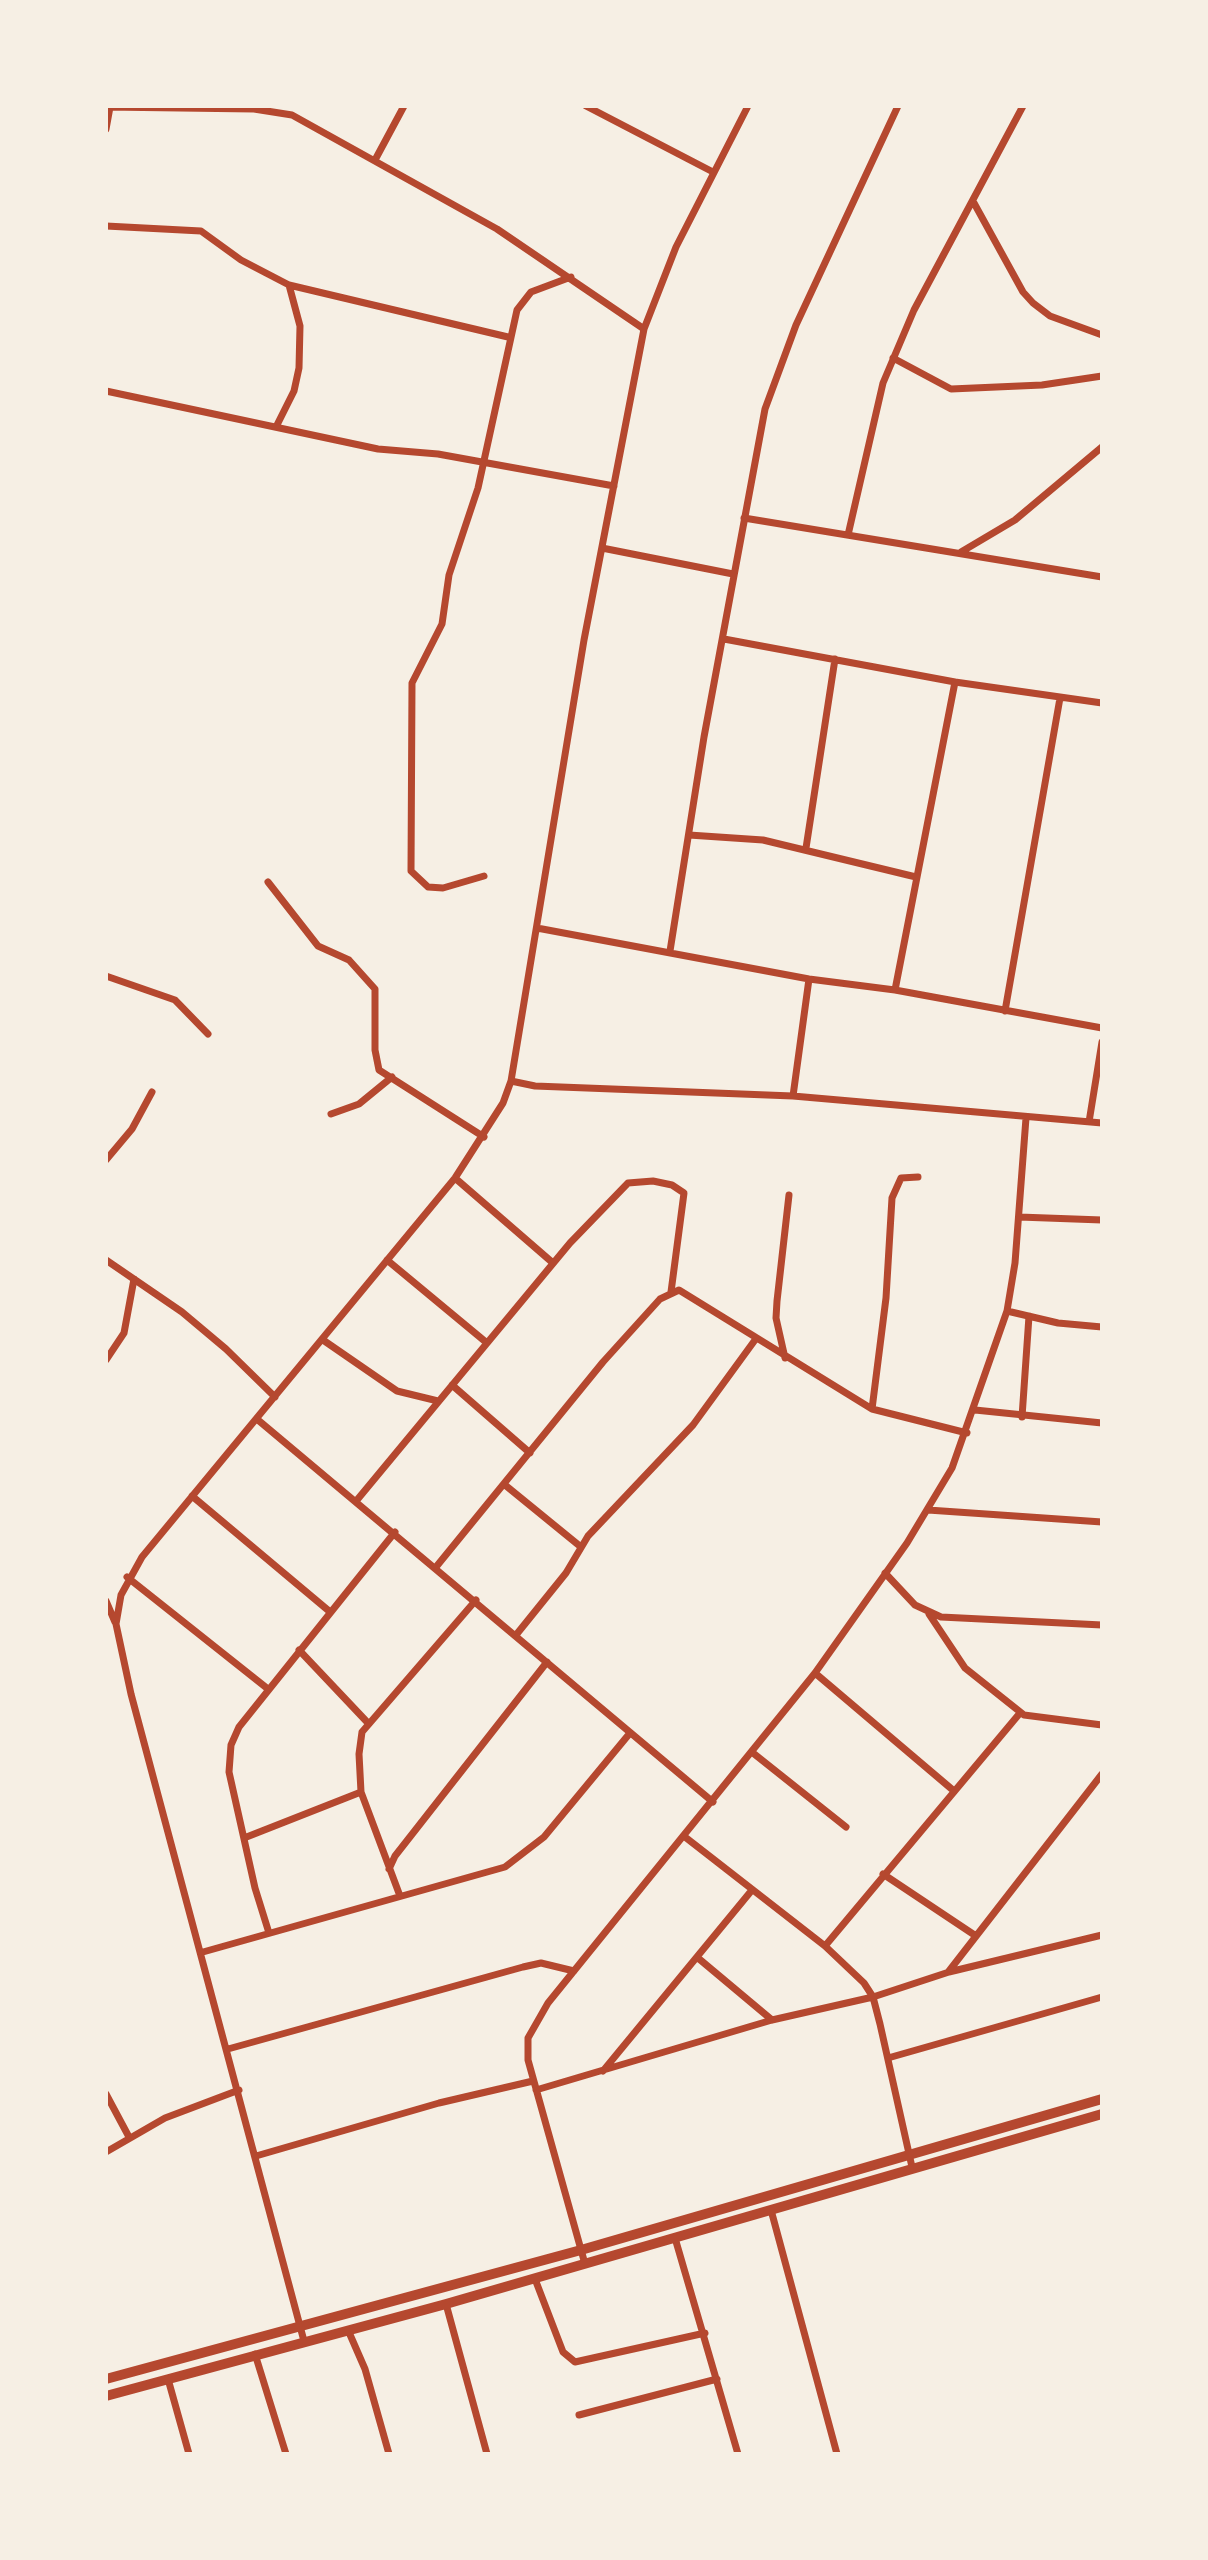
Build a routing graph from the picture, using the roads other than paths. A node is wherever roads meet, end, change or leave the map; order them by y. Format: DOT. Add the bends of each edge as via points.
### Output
graph roads {
  1 [pos="297,106"];
  2 [pos="404,106"];
  3 [pos="586,106"];
  4 [pos="748,106"];
  5 [pos="898,106"];
  6 [pos="1023,106"];
  7 [pos="108,107"];
  8 [pos="292,115"];
  9 [pos="106,129"];
  10 [pos="375,160"];
  11 [pos="713,172"];
  12 [pos="974,203"];
  13 [pos="106,226"];
  14 [pos="571,277"];
  15 [pos="289,285"];
  16 [pos="644,329"];
  17 [pos="1102,335"];
  18 [pos="508,337"];
  19 [pos="893,358"];
  20 [pos="1102,376"];
  21 [pos="106,391"];
  22 [pos="277,425"];
  23 [pos="1102,447"];
  24 [pos="483,462"];
  25 [pos="614,486"];
  26 [pos="744,518"];
  27 [pos="848,535"];
  28 [pos="602,548"];
  29 [pos="959,553"];
  30 [pos="733,574"];
  31 [pos="1102,577"];
  32 [pos="724,639"];
  33 [pos="835,659"];
  34 [pos="955,682"];
  35 [pos="1060,698"];
  36 [pos="1102,703"];
  37 [pos="689,835"];
  38 [pos="806,848"];
  39 [pos="484,876"];
  40 [pos="916,877"];
  41 [pos="268,882"];
  42 [pos="537,928"];
  43 [pos="670,951"];
  44 [pos="106,976"];
  45 [pos="809,979"];
  46 [pos="895,990"];
  47 [pos="1005,1011"];
  48 [pos="1102,1028"];
  49 [pos="208,1034"];
  50 [pos="1102,1042"];
  51 [pos="392,1077"];
  52 [pos="511,1081"];
  53 [pos="152,1092"];
  54 [pos="793,1096"];
  55 [pos="331,1114"];
  56 [pos="1026,1118"];
  57 [pos="1089,1122"];
  58 [pos="1102,1123"];
  59 [pos="484,1137"];
  60 [pos="106,1160"];
  61 [pos="918,1177"];
  62 [pos="455,1178"];
  63 [pos="789,1195"];
  64 [pos="1019,1217"];
  65 [pos="1102,1220"];
  66 [pos="106,1260"];
  67 [pos="387,1260"];
  68 [pos="553,1263"];
  69 [pos="134,1279"];
  70 [pos="671,1292"];
  71 [pos="1007,1311"];
  72 [pos="1029,1316"];
  73 [pos="1102,1327"];
  74 [pos="323,1340"];
  75 [pos="755,1340"];
  76 [pos="487,1343"];
  77 [pos="785,1358"];
  78 [pos="106,1360"];
  79 [pos="452,1385"];
  80 [pos="275,1397"];
  81 [pos="438,1401"];
  82 [pos="872,1409"];
  83 [pos="975,1410"];
  84 [pos="1022,1417"];
  85 [pos="258,1420"];
  86 [pos="1102,1423"];
  87 [pos="967,1433"];
  88 [pos="530,1453"];
  89 [pos="505,1485"];
  90 [pos="192,1496"];
  91 [pos="357,1500"];
  92 [pos="928,1510"];
  93 [pos="1102,1522"];
  94 [pos="395,1532"];
  95 [pos="581,1547"];
  96 [pos="436,1567"];
  97 [pos="885,1573"];
  98 [pos="127,1577"];
  99 [pos="476,1600"];
  100 [pos="106,1601"];
  101 [pos="329,1611"];
  102 [pos="929,1614"];
  103 [pos="116,1624"];
  104 [pos="1102,1625"];
  105 [pos="516,1635"];
  106 [pos="299,1650"];
  107 [pos="547,1662"];
  108 [pos="815,1673"];
  109 [pos="268,1689"];
  110 [pos="1020,1713"];
  111 [pos="368,1723"];
  112 [pos="1102,1725"];
  113 [pos="630,1733"];
  114 [pos="753,1753"];
  115 [pos="1102,1774"];
  116 [pos="954,1791"];
  117 [pos="361,1792"];
  118 [pos="713,1802"];
  119 [pos="846,1827"];
  120 [pos="685,1837"];
  121 [pos="244,1838"];
  122 [pos="389,1869"];
  123 [pos="883,1874"];
  124 [pos="752,1890"];
  125 [pos="400,1896"];
  126 [pos="269,1933"];
  127 [pos="1102,1935"];
  128 [pos="976,1936"];
  129 [pos="825,1946"];
  130 [pos="203,1952"];
  131 [pos="698,1958"];
  132 [pos="574,1971"];
  133 [pos="949,1972"];
  134 [pos="873,1997"];
  135 [pos="1102,1997"];
  136 [pos="772,2020"];
  137 [pos="228,2049"];
  138 [pos="888,2058"];
  139 [pos="603,2072"];
  140 [pos="535,2086"];
  141 [pos="239,2090"];
  142 [pos="106,2094"];
  143 [pos="1102,2099"];
  144 [pos="1102,2114"];
  145 [pos="129,2137"];
  146 [pos="106,2152"];
  147 [pos="909,2153"];
  148 [pos="256,2156"];
  149 [pos="912,2167"];
  150 [pos="771,2210"];
  151 [pos="675,2238"];
  152 [pos="581,2250"];
  153 [pos="585,2264"];
  154 [pos="535,2279"];
  155 [pos="446,2304"];
  156 [pos="300,2325"];
  157 [pos="348,2330"];
  158 [pos="705,2333"];
  159 [pos="304,2341"];
  160 [pos="255,2354"];
  161 [pos="106,2379"];
  162 [pos="168,2379"];
  163 [pos="717,2379"];
  164 [pos="106,2396"];
  165 [pos="579,2415"];
  166 [pos="189,2454"];
  167 [pos="286,2454"];
  168 [pos="389,2454"];
  169 [pos="487,2454"];
  170 [pos="738,2454"];
  171 [pos="837,2454"];
  1 -- 8 [label="street"];
  2 -- 10 [label="street"];
  3 -- 11 [label="street"];
  4 -- 11 [label="street"];
  5 -- 26 [label="street" via="796,325 765,409"];
  6 -- 12 [label="street"];
  7 -- 8 [label="street" via="254,109"];
  7 -- 9 [label="street"];
  8 -- 10 [label="street"];
  10 -- 14 [label="street"];
  11 -- 16 [label="street"];
  12 -- 17 [label="street" via="1033,303 1050,316"];
  12 -- 19 [label="street"];
  13 -- 15 [label="street" via="201,231"];
  14 -- 16 [label="street"];
  14 -- 18 [label="street" via="531,292 517,310"];
  15 -- 18 [label="street"];
  15 -- 22 [label="street" via="300,326 299,368"];
  16 -- 25 [label="street"];
  18 -- 24 [label="street"];
  19 -- 20 [label="street" via="951,389"];
  19 -- 27 [label="street" via="876,405"];
  21 -- 22 [label="street"];
  22 -- 24 [label="street" via="378,449"];
  23 -- 29 [label="street" via="1015,520"];
  24 -- 25 [label="street"];
  24 -- 39 [label="street" via="449,575 442,624 412,683 410,863 428,887 459,885"];
  25 -- 28 [label="street"];
  26 -- 27 [label="street"];
  26 -- 30 [label="street"];
  27 -- 29 [label="street"];
  28 -- 30 [label="street"];
  28 -- 42 [label="street"];
  29 -- 31 [label="street"];
  30 -- 32 [label="street"];
  32 -- 33 [label="street"];
  32 -- 37 [label="street"];
  33 -- 34 [label="street"];
  33 -- 38 [label="street"];
  34 -- 35 [label="street"];
  34 -- 40 [label="street"];
  35 -- 36 [label="street"];
  35 -- 47 [label="street"];
  37 -- 38 [label="street"];
  37 -- 43 [label="street"];
  38 -- 40 [label="street"];
  40 -- 46 [label="street"];
  41 -- 51 [label="street" via="318,946 349,960 375,989 377,1066"];
  42 -- 43 [label="street"];
  42 -- 52 [label="street"];
  43 -- 45 [label="street"];
  44 -- 49 [label="street" via="175,1000"];
  45 -- 46 [label="street"];
  45 -- 54 [label="street"];
  46 -- 47 [label="street"];
  47 -- 48 [label="street"];
  50 -- 57 [label="street"];
  51 -- 55 [label="street" via="359,1104"];
  51 -- 59 [label="street"];
  52 -- 54 [label="street"];
  52 -- 59 [label="street"];
  53 -- 60 [label="street" via="132,1129"];
  54 -- 56 [label="street"];
  56 -- 57 [label="street"];
  56 -- 64 [label="street"];
  57 -- 58 [label="street"];
  59 -- 62 [label="street"];
  61 -- 82 [label="street" via="901,1178 892,1198"];
  62 -- 67 [label="street"];
  62 -- 68 [label="street"];
  63 -- 77 [label="street" via="776,1318"];
  64 -- 65 [label="street"];
  64 -- 71 [label="street"];
  66 -- 69 [label="street"];
  67 -- 74 [label="street"];
  67 -- 76 [label="street"];
  68 -- 70 [label="street" via="628,1183 672,1185 686,1199"];
  68 -- 76 [label="street"];
  69 -- 78 [label="street" via="124,1333"];
  69 -- 80 [label="street" via="226,1349"];
  70 -- 75 [label="street" via="685,1293"];
  70 -- 88 [label="street" via="629,1332"];
  71 -- 72 [label="street"];
  71 -- 83 [label="street"];
  72 -- 73 [label="street"];
  72 -- 84 [label="street"];
  74 -- 80 [label="street"];
  74 -- 81 [label="street" via="397,1391"];
  75 -- 77 [label="street"];
  75 -- 95 [label="street" via="693,1425"];
  76 -- 79 [label="street"];
  77 -- 82 [label="street"];
  79 -- 81 [label="street"];
  79 -- 88 [label="street"];
  80 -- 85 [label="street"];
  81 -- 91 [label="street"];
  82 -- 87 [label="street"];
  83 -- 84 [label="street"];
  83 -- 87 [label="street"];
  84 -- 86 [label="street"];
  85 -- 90 [label="street"];
  85 -- 91 [label="street"];
  87 -- 92 [label="street"];
  88 -- 89 [label="street"];
  89 -- 95 [label="street"];
  89 -- 96 [label="street"];
  90 -- 98 [label="street"];
  90 -- 101 [label="street"];
  91 -- 94 [label="street"];
  92 -- 93 [label="street"];
  92 -- 97 [label="street"];
  94 -- 96 [label="street"];
  94 -- 101 [label="street"];
  95 -- 105 [label="street"];
  96 -- 99 [label="street"];
  97 -- 102 [label="street"];
  97 -- 108 [label="street"];
  98 -- 103 [label="street"];
  98 -- 109 [label="street"];
  99 -- 105 [label="street"];
  99 -- 111 [label="street"];
  100 -- 103 [label="street"];
  101 -- 106 [label="street"];
  102 -- 104 [label="street"];
  102 -- 110 [label="street" via="965,1668"];
  103 -- 130 [label="street"];
  105 -- 107 [label="street"];
  106 -- 109 [label="street"];
  106 -- 111 [label="street"];
  107 -- 113 [label="street"];
  107 -- 122 [label="street"];
  108 -- 114 [label="street"];
  108 -- 116 [label="street"];
  109 -- 121 [label="street" via="231,1745 229,1772"];
  110 -- 112 [label="street"];
  110 -- 116 [label="street"];
  111 -- 117 [label="street" via="359,1754"];
  113 -- 118 [label="street"];
  113 -- 125 [label="street" via="523,1856 505,1867"];
  114 -- 118 [label="street"];
  114 -- 119 [label="street"];
  115 -- 128 [label="street"];
  116 -- 123 [label="street"];
  117 -- 121 [label="street"];
  117 -- 122 [label="street"];
  118 -- 120 [label="street"];
  120 -- 124 [label="street"];
  120 -- 132 [label="street"];
  121 -- 126 [label="street"];
  122 -- 125 [label="street"];
  123 -- 128 [label="street"];
  123 -- 129 [label="street"];
  124 -- 129 [label="street"];
  124 -- 131 [label="street"];
  125 -- 126 [label="street"];
  126 -- 130 [label="street"];
  127 -- 133 [label="street"];
  128 -- 133 [label="street"];
  129 -- 134 [label="street"];
  130 -- 137 [label="street"];
  131 -- 136 [label="street"];
  131 -- 139 [label="street"];
  132 -- 137 [label="street" via="541,1963 523,1967"];
  132 -- 140 [label="street" via="536,2018 528,2038"];
  133 -- 134 [label="street"];
  134 -- 136 [label="street"];
  134 -- 138 [label="street"];
  135 -- 138 [label="street"];
  136 -- 139 [label="street"];
  137 -- 141 [label="street"];
  138 -- 147 [label="street"];
  139 -- 140 [label="street"];
  140 -- 148 [label="street" via="439,2103"];
  140 -- 152 [label="street"];
  141 -- 145 [label="street"];
  141 -- 148 [label="street"];
  142 -- 145 [label="street"];
  143 -- 147 [label="main road"];
  144 -- 149 [label="main road"];
  145 -- 146 [label="street"];
  147 -- 149 [label="street"];
  147 -- 152 [label="main road"];
  148 -- 156 [label="street"];
  149 -- 150 [label="main road"];
  150 -- 151 [label="main road"];
  150 -- 171 [label="street"];
  151 -- 153 [label="main road"];
  151 -- 158 [label="street"];
  152 -- 153 [label="street"];
  152 -- 156 [label="main road"];
  153 -- 154 [label="main road"];
  154 -- 155 [label="main road"];
  154 -- 158 [label="street" via="563,2352 575,2362"];
  155 -- 157 [label="main road"];
  155 -- 169 [label="street"];
  156 -- 159 [label="street"];
  156 -- 161 [label="main road"];
  157 -- 159 [label="main road"];
  157 -- 168 [label="street"];
  158 -- 163 [label="street"];
  159 -- 160 [label="main road"];
  160 -- 162 [label="main road"];
  160 -- 167 [label="street"];
  162 -- 164 [label="main road"];
  162 -- 166 [label="street"];
  163 -- 165 [label="street"];
  163 -- 170 [label="street"];
}
